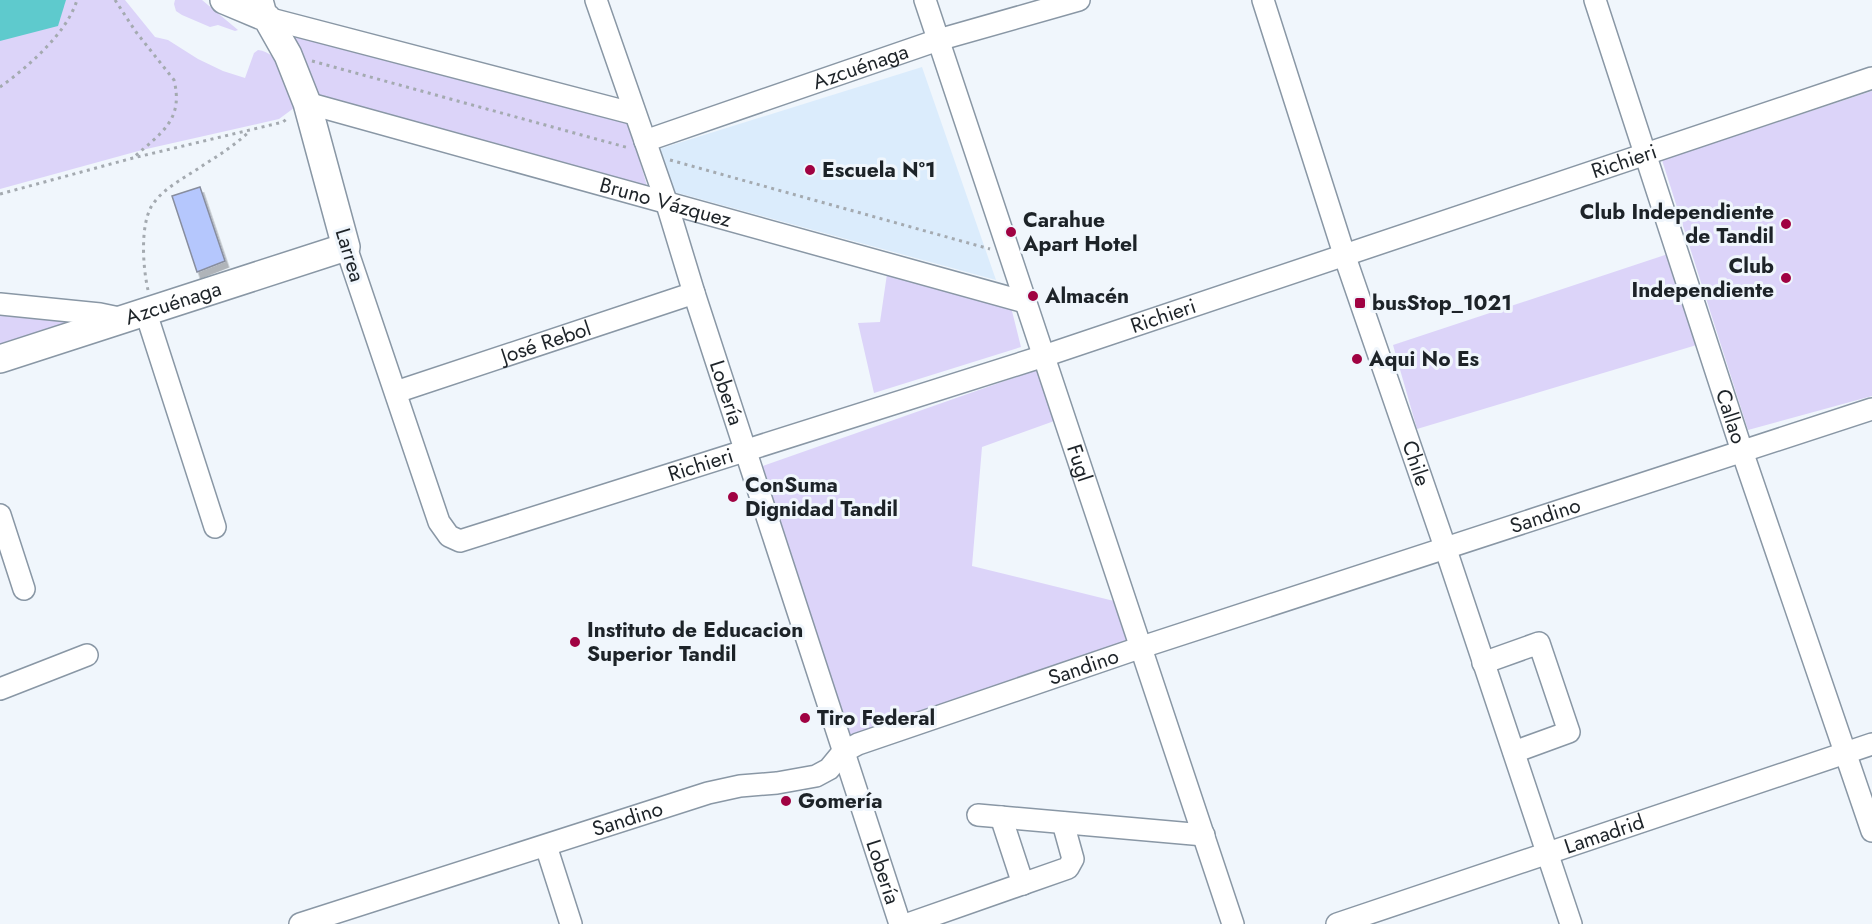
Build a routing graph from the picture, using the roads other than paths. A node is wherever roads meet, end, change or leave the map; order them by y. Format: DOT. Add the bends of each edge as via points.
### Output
graph roads {
  1 [pos="224,0"];
  2 [pos="596,0"];
  3 [pos="925,0"];
  4 [pos="1079,0"];
  5 [pos="1263,0"];
  6 [pos="1595,0"];
  7 [pos="264,9"];
  8 [pos="938,40"];
  9 [pos="1872,78"];
  10 [pos="307,103"];
  11 [pos="635,114"];
  12 [pos="645,141"];
  13 [pos="1644,154"];
  14 [pos="666,201"];
  15 [pos="346,248"];
  16 [pos="1345,257"];
  17 [pos="694,293"];
  18 [pos="1025,302"];
  19 [pos="0,304"];
  20 [pos="142,314"];
  21 [pos="1044,357"];
  22 [pos="0,359"];
  23 [pos="396,392"];
  24 [pos="1872,410"];
  25 [pos="746,451"];
  26 [pos="1742,451"];
  27 [pos="0,515"];
  28 [pos="215,527"];
  29 [pos="449,536"];
  30 [pos="1445,547"];
  31 [pos="24,589"];
  32 [pos="1142,647"];
  33 [pos="87,655"];
  34 [pos="1483,663"];
  35 [pos="0,689"];
  36 [pos="1872,744"];
  37 [pos="843,752"];
  38 [pos="1514,752"];
  39 [pos="1846,752"];
  40 [pos="978,815"];
  41 [pos="1001,817"];
  42 [pos="1063,822"];
  43 [pos="1872,831"];
  44 [pos="1204,835"];
  45 [pos="546,846"];
  46 [pos="1547,853"];
  47 [pos="1023,884"];
  48 [pos="300,924"];
  49 [pos="571,924"];
  50 [pos="900,924"];
  51 [pos="908,924"];
  52 [pos="1233,924"];
  53 [pos="1337,924"];
  54 [pos="1570,924"];
  1 -- 7 [label="main road"];
  2 -- 11 [label="street, Lobería"];
  3 -- 8 [label="street, Fugl"];
  4 -- 8 [label="street, Azcuénaga"];
  5 -- 16 [label="street, Chile"];
  6 -- 13 [label="street, Callao"];
  7 -- 10 [label="main road, Larrea"];
  7 -- 11 [label="street"];
  8 -- 12 [label="street, Azcuénaga"];
  8 -- 18 [label="street, Fugl"];
  9 -- 13 [label="street, Richieri"];
  10 -- 14 [label="street, Bruno Vázquez"];
  10 -- 15 [label="main road, Larrea"];
  11 -- 12 [label="street, Lobería"];
  12 -- 14 [label="street, Lobería"];
  13 -- 16 [label="street, Richieri"];
  13 -- 26 [label="street, Callao"];
  14 -- 17 [label="street, Lobería"];
  14 -- 18 [label="street, Bruno Vázquez"];
  15 -- 20 [label="main road, Azcuénaga"];
  15 -- 23 [label="street, Larrea"];
  16 -- 21 [label="street, Richieri"];
  16 -- 30 [label="street, Chile"];
  17 -- 23 [label="street, José Rebol"];
  17 -- 25 [label="street, Lobería"];
  18 -- 21 [label="street, Fugl"];
  19 -- 20 [label="street"];
  20 -- 22 [label="main road, Azcuénaga"];
  20 -- 28 [label="street"];
  21 -- 25 [label="street, Richieri"];
  21 -- 32 [label="street, Fugl"];
  23 -- 29 [label="street, Larrea" via="439,522"];
  24 -- 26 [label="street, Sandino"];
  25 -- 29 [label="street, Richieri" via="460,541"];
  25 -- 37 [label="street, Lobería"];
  26 -- 30 [label="street, Sandino"];
  26 -- 39 [label="street, Callao"];
  27 -- 31 [label="street"];
  30 -- 32 [label="street, Sandino"];
  30 -- 34 [label="street, Chile"];
  32 -- 37 [label="street, Sandino"];
  32 -- 44 [label="street, Fugl"];
  33 -- 35 [label="street"];
  34 -- 38 [label="street, Chile"];
  34 -- 38 [label="street" via="1539,643 1569,732"];
  36 -- 39 [label="street, Lamadrid"];
  37 -- 45 [label="street, Sandino" via="829,769 816,776 708,793"];
  37 -- 50 [label="street, Lobería"];
  38 -- 46 [label="street, Chile"];
  39 -- 43 [label="street, Callao"];
  39 -- 46 [label="street, Lamadrid"];
  40 -- 41 [label="street"];
  41 -- 42 [label="street"];
  41 -- 47 [label="street"];
  42 -- 44 [label="street"];
  42 -- 47 [label="street" via="1073,859 1068,868"];
  44 -- 52 [label="street, Fugl"];
  45 -- 48 [label="street, Sandino"];
  45 -- 49 [label="street"];
  46 -- 53 [label="street, Lamadrid"];
  46 -- 54 [label="street, Chile"];
  47 -- 51 [label="street"];
}
